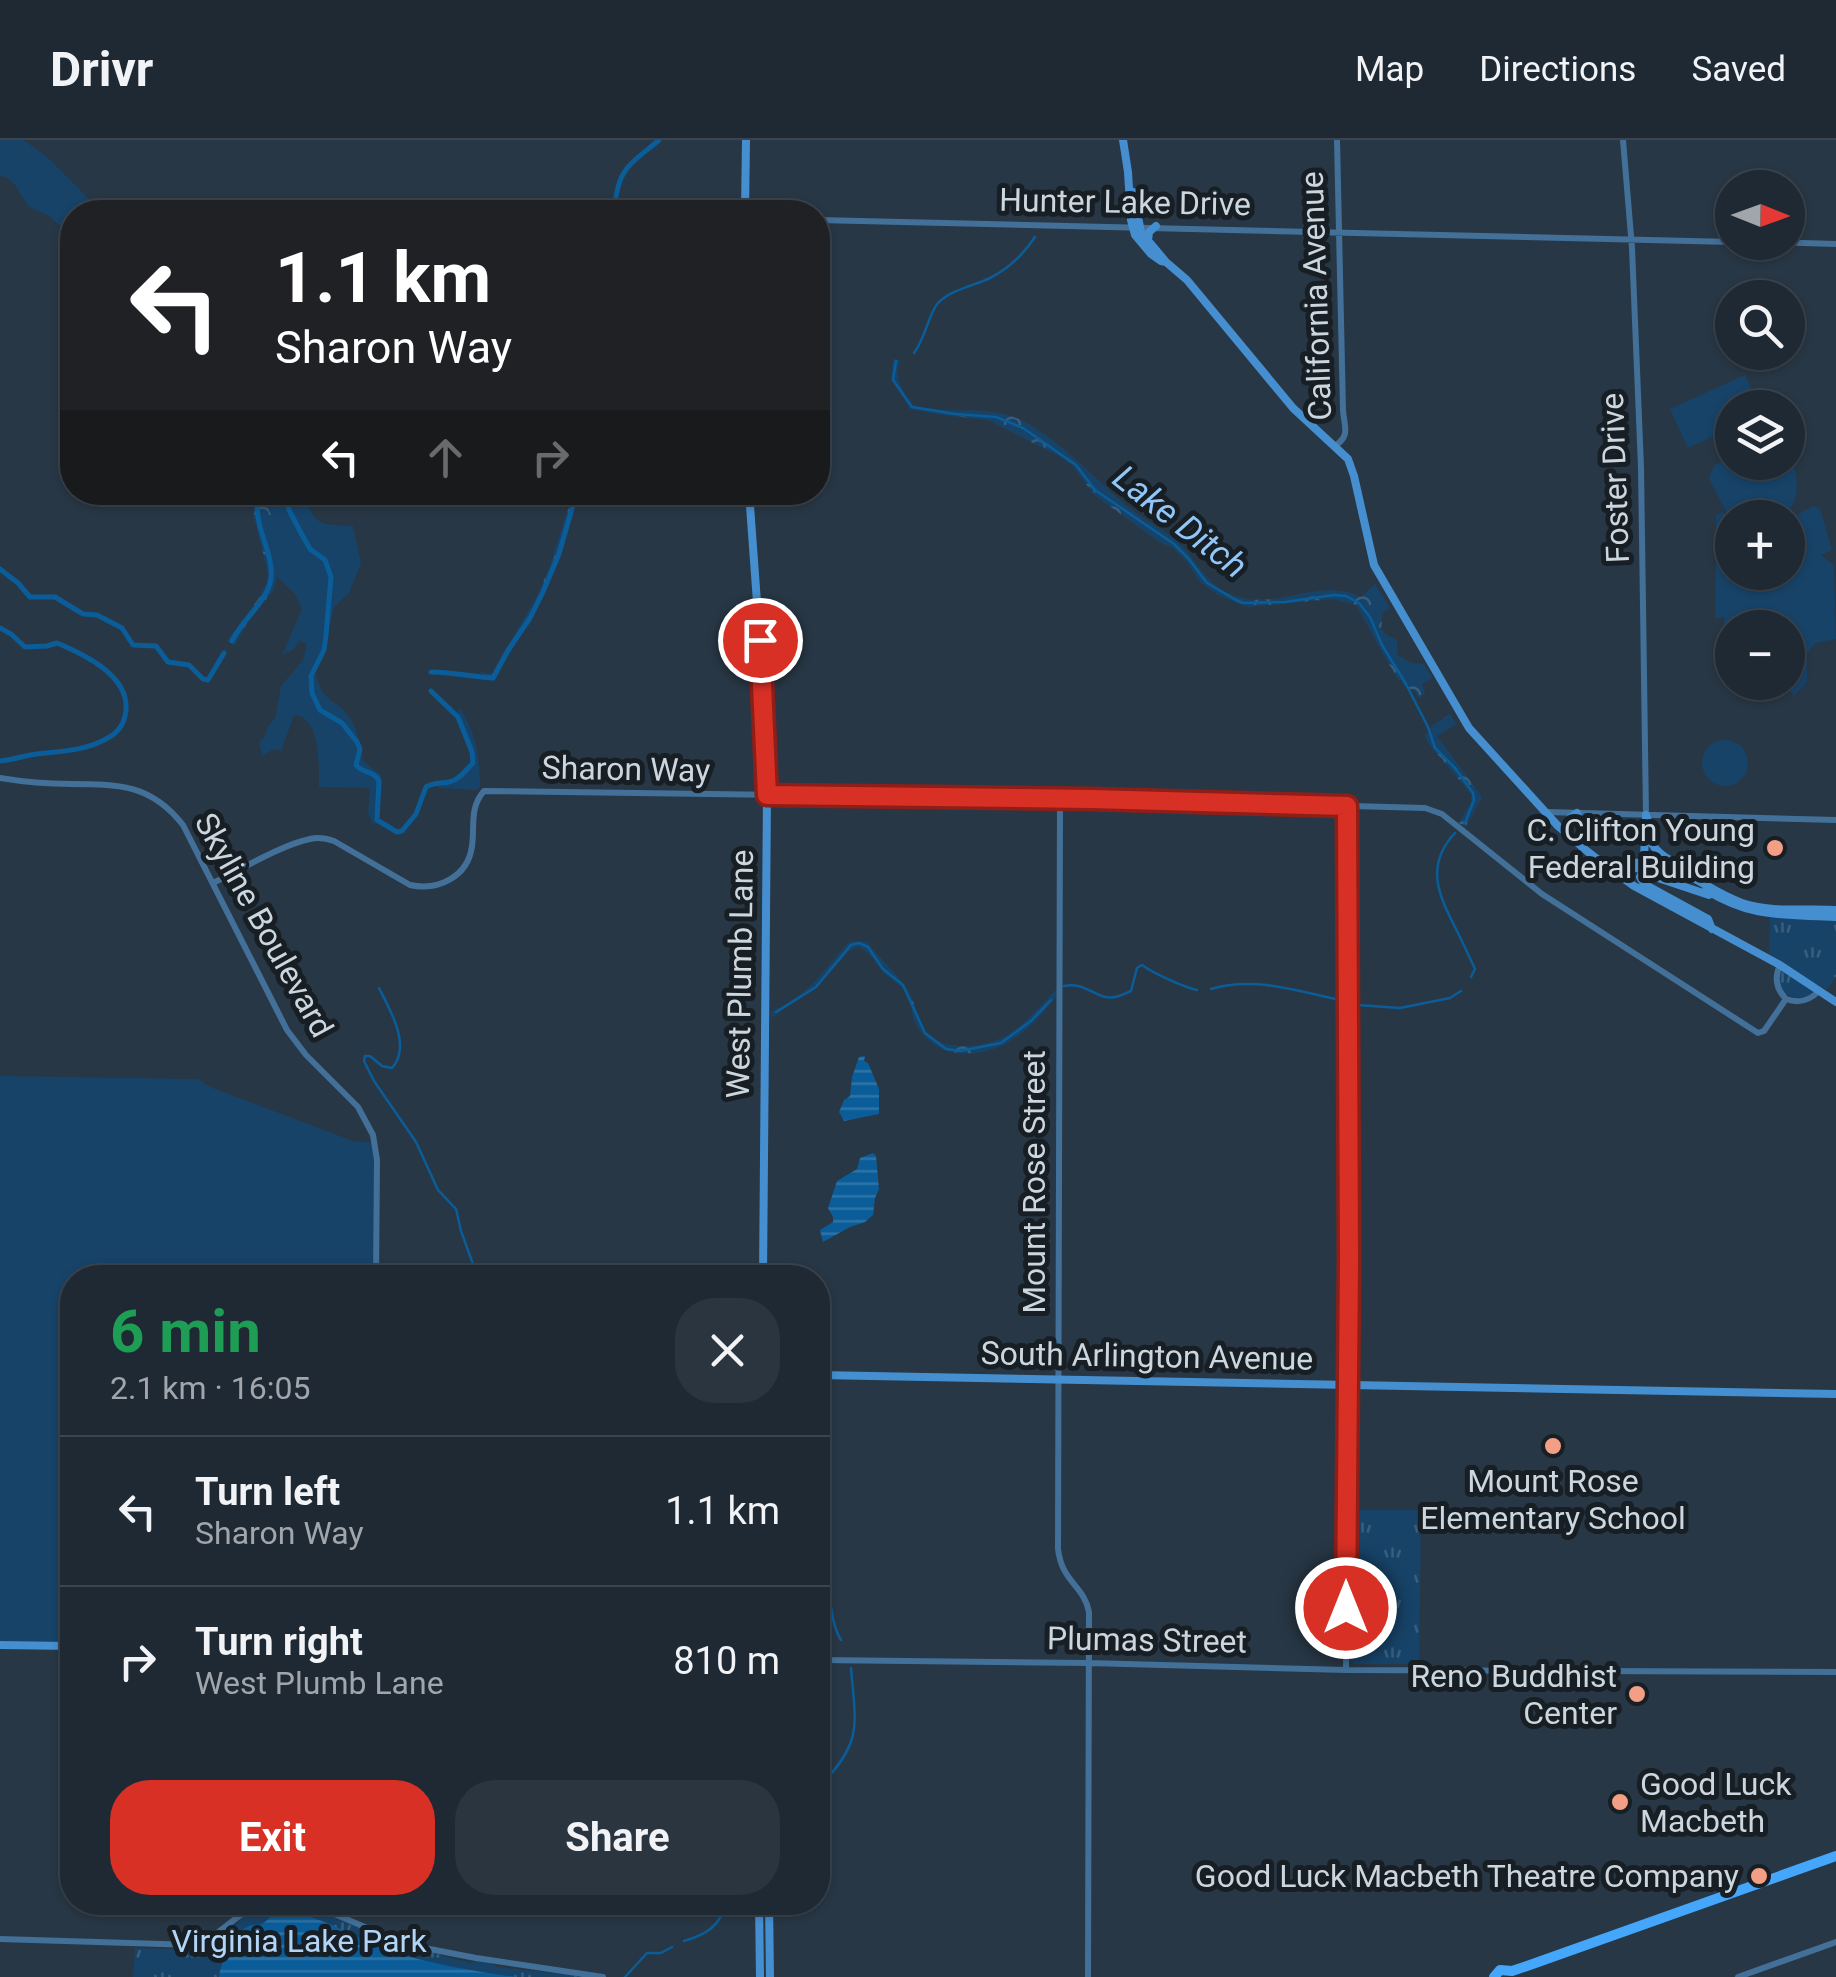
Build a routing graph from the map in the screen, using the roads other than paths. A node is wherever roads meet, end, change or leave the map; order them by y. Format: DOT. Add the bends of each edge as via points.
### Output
graph roads {
  1 [pos="746,140"];
  2 [pos="1123,140"];
  3 [pos="1337,140"];
  4 [pos="1623,140"];
  5 [pos="746,200"];
  6 [pos="830,220"];
  7 [pos="1136,226"];
  8 [pos="1156,226"];
  9 [pos="1338,232"];
  10 [pos="1631,240"];
  11 [pos="1715,242"];
  12 [pos="1805,243"];
  13 [pos="1836,244"];
  14 [pos="1150,245"];
  15 [pos="1166,262"];
  16 [pos="1335,446"];
  17 [pos="750,505"];
  18 [pos="0,778"];
  19 [pos="767,795"];
  20 [pos="1060,799"];
  21 [pos="1347,806"];
  22 [pos="1547,812"];
  23 [pos="1576,812"];
  24 [pos="1646,815"];
  25 [pos="1836,820"];
  26 [pos="1567,828"];
  27 [pos="1611,865"];
  28 [pos="1647,866"];
  29 [pos="214,884"];
  30 [pos="1722,900"];
  31 [pos="1767,908"];
  32 [pos="1836,913"];
  33 [pos="1712,929"];
  34 [pos="1780,965"];
  35 [pos="1818,990"];
  36 [pos="1786,999"];
  37 [pos="1836,1002"];
  38 [pos="376,1265"];
  39 [pos="763,1265"];
  40 [pos="830,1375"];
  41 [pos="1059,1379"];
  42 [pos="1348,1385"];
  43 [pos="1836,1394"];
  44 [pos="0,1645"];
  45 [pos="60,1646"];
  46 [pos="830,1660"];
  47 [pos="1089,1663"];
  48 [pos="1346,1670"];
  49 [pos="1836,1672"];
  50 [pos="1836,1858"];
  51 [pos="1754,1888"];
  52 [pos="239,1915"];
  53 [pos="337,1915"];
  54 [pos="759,1915"];
  55 [pos="769,1915"];
  56 [pos="1673,1916"];
  57 [pos="0,1940"];
  58 [pos="1836,1942"];
  59 [pos="1503,1976"];
  60 [pos="604,1977"];
  61 [pos="760,1977"];
  62 [pos="770,1977"];
  63 [pos="1088,1977"];
  64 [pos="1738,1977"];
  1 -- 5 [label="main road"];
  2 -- 7 [label="main road"];
  3 -- 9 [label="street, California Avenue"];
  4 -- 10 [label="street, Foster Drive"];
  6 -- 7 [label="street, Hunter Lake Drive"];
  7 -- 8 [label="street, Hunter Lake Drive"];
  7 -- 14 [label="main road"];
  7 -- 15 [label="main road" via="1137,239"];
  8 -- 9 [label="street, Hunter Lake Drive"];
  8 -- 14 [label="main road"];
  9 -- 10 [label="street, Hunter Lake Drive"];
  9 -- 16 [label="street, California Avenue" via="1345,433"];
  10 -- 11 [label="street, Hunter Lake Drive"];
  10 -- 24 [label="street, Foster Drive"];
  12 -- 13 [label="street"];
  14 -- 15 [label="main road"];
  15 -- 16 [label="main road" via="1293,408"];
  16 -- 22 [label="main road" via="1348,459 1371,559 1394,602 1469,728"];
  17 -- 19 [label="main road, West Plumb Lane"];
  18 -- 29 [label="street, Skyline Boulevard" via="142,791 183,825"];
  19 -- 20 [label="street, Sharon Way"];
  19 -- 29 [label="street, Sharon Way" via="484,791 474,808 468,860 448,882 403,882 334,841 314,838"];
  19 -- 39 [label="main road, West Plumb Lane"];
  20 -- 21 [label="street, Sharon Way"];
  20 -- 41 [label="street, Mount Rose Street"];
  21 -- 36 [label="street, Sharon Way" via="1442,814 1542,894 1758,1033"];
  21 -- 42 [label="street"];
  22 -- 23 [label="street"];
  22 -- 26 [label="main road"];
  22 -- 27 [label="main road"];
  23 -- 24 [label="street"];
  23 -- 26 [label="main road"];
  24 -- 25 [label="street"];
  24 -- 30 [label="main road" via="1644,861 1650,873"];
  24 -- 31 [label="main road" via="1658,852"];
  26 -- 27 [label="main road"];
  27 -- 28 [label="main road"];
  27 -- 33 [label="main road" via="1634,886"];
  28 -- 30 [label="main road" via="1680,875"];
  28 -- 31 [label="main road" via="1675,868 1733,899"];
  28 -- 33 [label="main road" via="1640,874 1644,884 1708,919"];
  29 -- 38 [label="street, Skyline Boulevard" via="287,1030 358,1106 370,1128 377,1160"];
  30 -- 32 [label="main road" via="1766,914"];
  31 -- 32 [label="main road"];
  33 -- 34 [label="main road"];
  34 -- 35 [label="main road"];
  34 -- 36 [label="street" via="1777,986"];
  35 -- 36 [label="street" via="1806,1001"];
  35 -- 37 [label="main road"];
  40 -- 41 [label="main road, South Arlington Avenue"];
  41 -- 42 [label="main road, South Arlington Avenue"];
  41 -- 47 [label="street, Mount Rose Street" via="1059,1555 1088,1603"];
  42 -- 43 [label="main road, South Arlington Avenue"];
  42 -- 48 [label="street"];
  44 -- 45 [label="main road"];
  46 -- 47 [label="street, Plumas Street"];
  47 -- 48 [label="street, Plumas Street"];
  47 -- 63 [label="street, Mount Rose Street"];
  48 -- 49 [label="street, Plumas Street"];
  50 -- 51 [label="main road"];
  50 -- 51 [label="main road"];
  51 -- 56 [label="main road"];
  51 -- 56 [label="main road"];
  52 -- 57 [label="street" via="194,1945"];
  53 -- 60 [label="street" via="404,1944"];
  54 -- 61 [label="main road"];
  55 -- 62 [label="main road"];
  56 -- 59 [label="main road"];
  58 -- 64 [label="street"];
}
